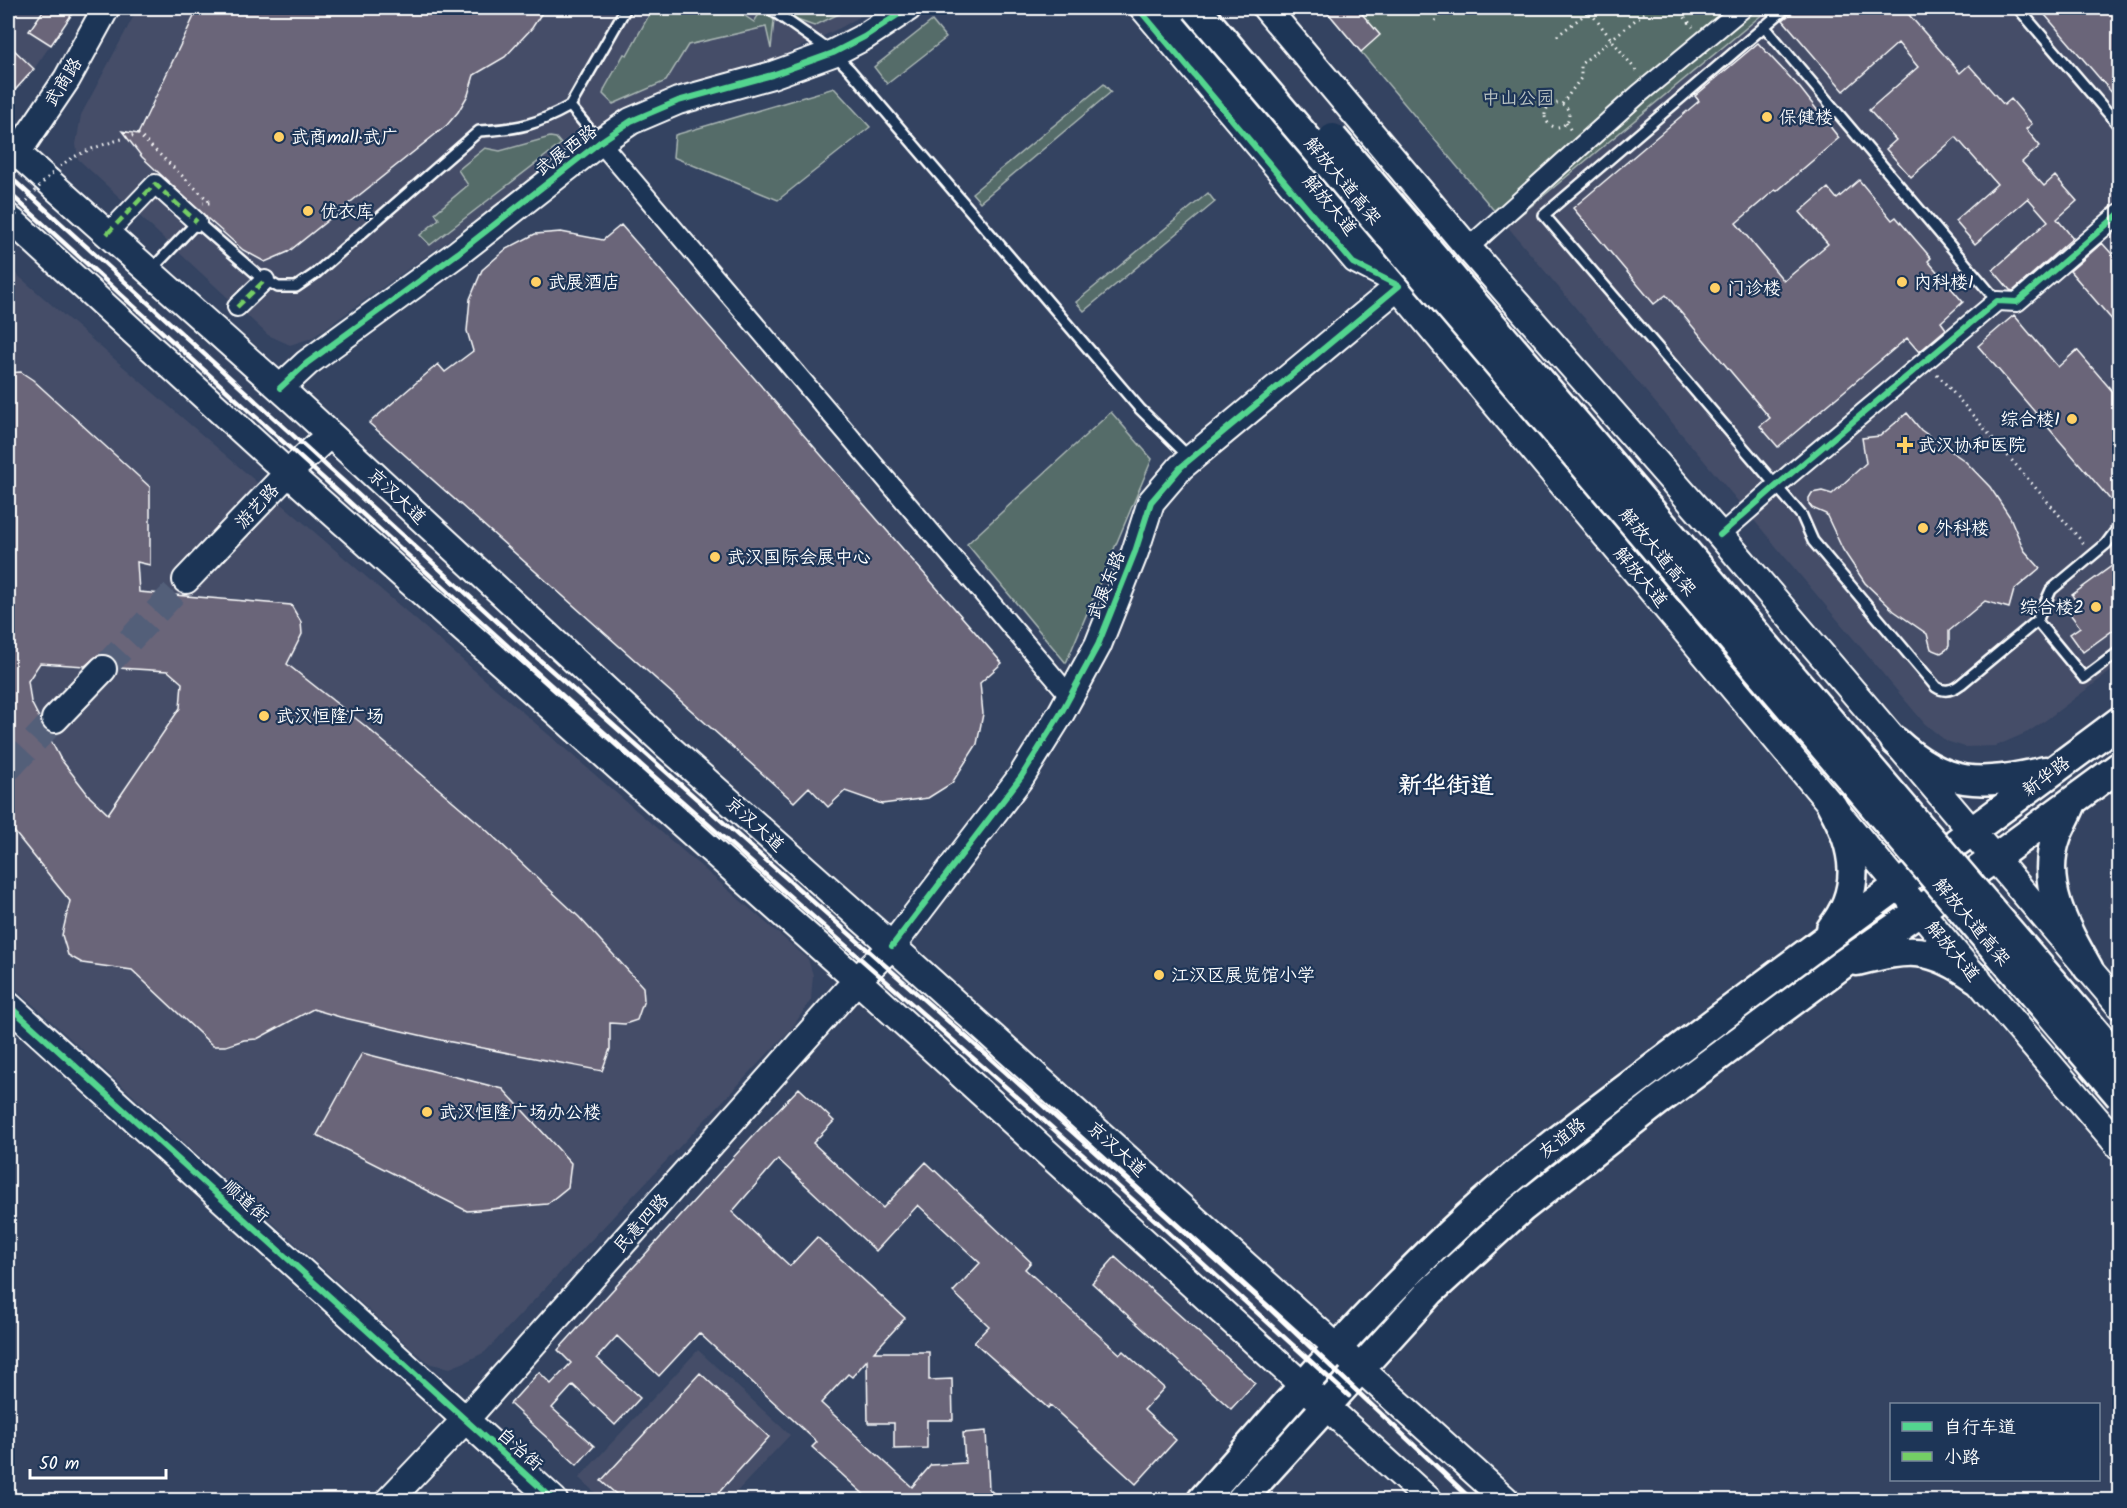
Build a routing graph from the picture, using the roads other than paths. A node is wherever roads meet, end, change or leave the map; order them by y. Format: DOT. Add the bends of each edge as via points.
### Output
graph roads {
  1 [pos="106,8"];
  2 [pos="626,8"];
  3 [pos="769,8"];
  4 [pos="908,8"];
  5 [pos="1138,8"];
  6 [pos="1164,8"];
  7 [pos="1196,8"];
  8 [pos="1222,8"];
  9 [pos="1266,8"];
  10 [pos="1743,8"];
  11 [pos="1786,8"];
  12 [pos="2018,8"];
  13 [pos="1764,26"];
  14 [pos="833,53"];
  15 [pos="570,106"];
  16 [pos="2120,127"];
  17 [pos="600,142"];
  18 [pos="12,149"];
  19 [pos="2120,213"];
  20 [pos="8,217"];
  21 [pos="197,222"];
  22 [pos="107,234"];
  23 [pos="1468,248"];
  24 [pos="150,272"];
  25 [pos="266,280"];
  26 [pos="1399,286"];
  27 [pos="1997,301"];
  28 [pos="237,307"];
  29 [pos="280,388"];
  30 [pos="330,434"];
  31 [pos="1191,459"];
  32 [pos="288,473"];
  33 [pos="1776,486"];
  34 [pos="2120,525"];
  35 [pos="1720,535"];
  36 [pos="186,580"];
  37 [pos="2037,621"];
  38 [pos="2120,651"];
  39 [pos="103,669"];
  40 [pos="1070,696"];
  41 [pos="55,719"];
  42 [pos="2120,721"];
  43 [pos="1895,741"];
  44 [pos="2120,766"];
  45 [pos="2056,769"];
  46 [pos="2073,802"];
  47 [pos="1832,806"];
  48 [pos="1972,831"];
  49 [pos="1995,858"];
  50 [pos="1898,885"];
  51 [pos="1919,911"];
  52 [pos="1821,942"];
  53 [pos="892,946"];
  54 [pos="1843,964"];
  55 [pos="2088,968"];
  56 [pos="1976,978"];
  57 [pos="857,980"];
  58 [pos="8,1005"];
  59 [pos="2120,1006"];
  60 [pos="2120,1061"];
  61 [pos="2120,1096"];
  62 [pos="2120,1147"];
  63 [pos="1338,1349"];
  64 [pos="1360,1369"];
  65 [pos="1304,1386"];
  66 [pos="1326,1406"];
  67 [pos="465,1420"];
  68 [pos="389,1500"];
  69 [pos="554,1500"];
  70 [pos="1202,1500"];
  71 [pos="1241,1500"];
  72 [pos="1429,1500"];
  73 [pos="1506,1500"];
  1 -- 18 [label="main road, 武商路" via="67,79"];
  2 -- 15 [label="lane"];
  3 -- 14 [label="lane"];
  4 -- 14 [label="main road, 武展西路"];
  5 -- 26 [label="street" via="1207,95 1353,263"];
  6 -- 26 [label="main road, 解放大道"];
  7 -- 61 [label="main road, 解放大道高架, bridge"];
  8 -- 60 [label="main road, 解放大道高架, bridge"];
  9 -- 23 [label="main road"];
  10 -- 23 [label="street" via="1639,94"];
  11 -- 13 [label="lane"];
  12 -- 16 [label="lane"];
  13 -- 27 [label="lane"];
  13 -- 33 [label="lane" via="1544,215"];
  14 -- 17 [label="main road, 武展西路" via="772,75 678,100 631,121"];
  14 -- 31 [label="lane" via="1140,409"];
  15 -- 17 [label="lane"];
  15 -- 25 [label="lane" via="545,120 510,130 479,131 315,274 296,287 278,287"];
  17 -- 29 [label="main road, 武展西路" via="458,253 307,363"];
  17 -- 40 [label="street"];
  18 -- 22 [label="main road, 京汉大道"];
  19 -- 27 [label="street" via="2017,302"];
  20 -- 32 [label="main road"];
  21 -- 22 [label="street" via="155,184"];
  21 -- 24 [label="lane"];
  21 -- 25 [label="lane"];
  22 -- 24 [label="main road, 京汉大道"];
  23 -- 35 [label="main road"];
  24 -- 29 [label="main road, 京汉大道"];
  25 -- 28 [label="street"];
  26 -- 31 [label="main road, 武展东路"];
  26 -- 47 [label="main road, 解放大道"];
  27 -- 33 [label="street"];
  29 -- 30 [label="main road, 京汉大道"];
  30 -- 32 [label="main road, 游艺路"];
  30 -- 53 [label="main road, 京汉大道" via="667,746"];
  31 -- 40 [label="main road, 武展东路" via="1151,502 1098,645"];
  32 -- 36 [label="main road, 游艺路"];
  32 -- 57 [label="main road"];
  33 -- 35 [label="street"];
  33 -- 37 [label="lane" via="1802,516 1813,541 1941,690 1961,684"];
  34 -- 37 [label="lane" via="2106,544 2051,590"];
  35 -- 43 [label="main road"];
  37 -- 38 [label="lane" via="2084,678"];
  39 -- 41 [label="main road"];
  40 -- 53 [label="main road, 武展东路" via="1021,777"];
  42 -- 45 [label="main road, 新华路"];
  43 -- 45 [label="main road" via="1916,760 1961,779 2015,778"];
  43 -- 48 [label="main road"];
  44 -- 46 [label="main road, 新华路"];
  45 -- 48 [label="main road, 新华路"];
  46 -- 49 [label="main road, 新华路"];
  46 -- 55 [label="main road" via="2056,836 2051,862 2053,891 2061,920"];
  47 -- 50 [label="main road, 解放大道"];
  47 -- 52 [label="main road" via="1851,851 1853,880 1849,900"];
  48 -- 49 [label="main road"];
  48 -- 50 [label="main road, 友谊路"];
  49 -- 51 [label="main road, 友谊路"];
  49 -- 55 [label="main road"];
  50 -- 51 [label="main road, 解放大道"];
  50 -- 52 [label="main road, 友谊路"];
  51 -- 54 [label="main road, 友谊路"];
  51 -- 56 [label="main road, 解放大道"];
  52 -- 63 [label="main road, 友谊路" via="1504,1184 1441,1242"];
  53 -- 57 [label="main road, 民意四路"];
  53 -- 63 [label="main road, 京汉大道"];
  54 -- 56 [label="main road" via="1887,954 1934,954"];
  54 -- 64 [label="main road, 友谊路" via="1522,1208 1430,1292"];
  55 -- 59 [label="main road"];
  56 -- 62 [label="main road, 解放大道"];
  57 -- 65 [label="main road"];
  57 -- 67 [label="main road, 民意四路"];
  58 -- 67 [label="main road, 顺道街"];
  63 -- 64 [label="main road, 京汉大道"];
  63 -- 65 [label="main road, 友谊路"];
  64 -- 66 [label="main road, 友谊路"];
  64 -- 73 [label="main road, 京汉大道"];
  65 -- 66 [label="main road"];
  65 -- 70 [label="main road, 友谊路"];
  66 -- 71 [label="main road, 友谊路"];
  66 -- 72 [label="main road"];
  67 -- 68 [label="main road, 民意四路"];
  67 -- 69 [label="main road, 自治街"];
}
